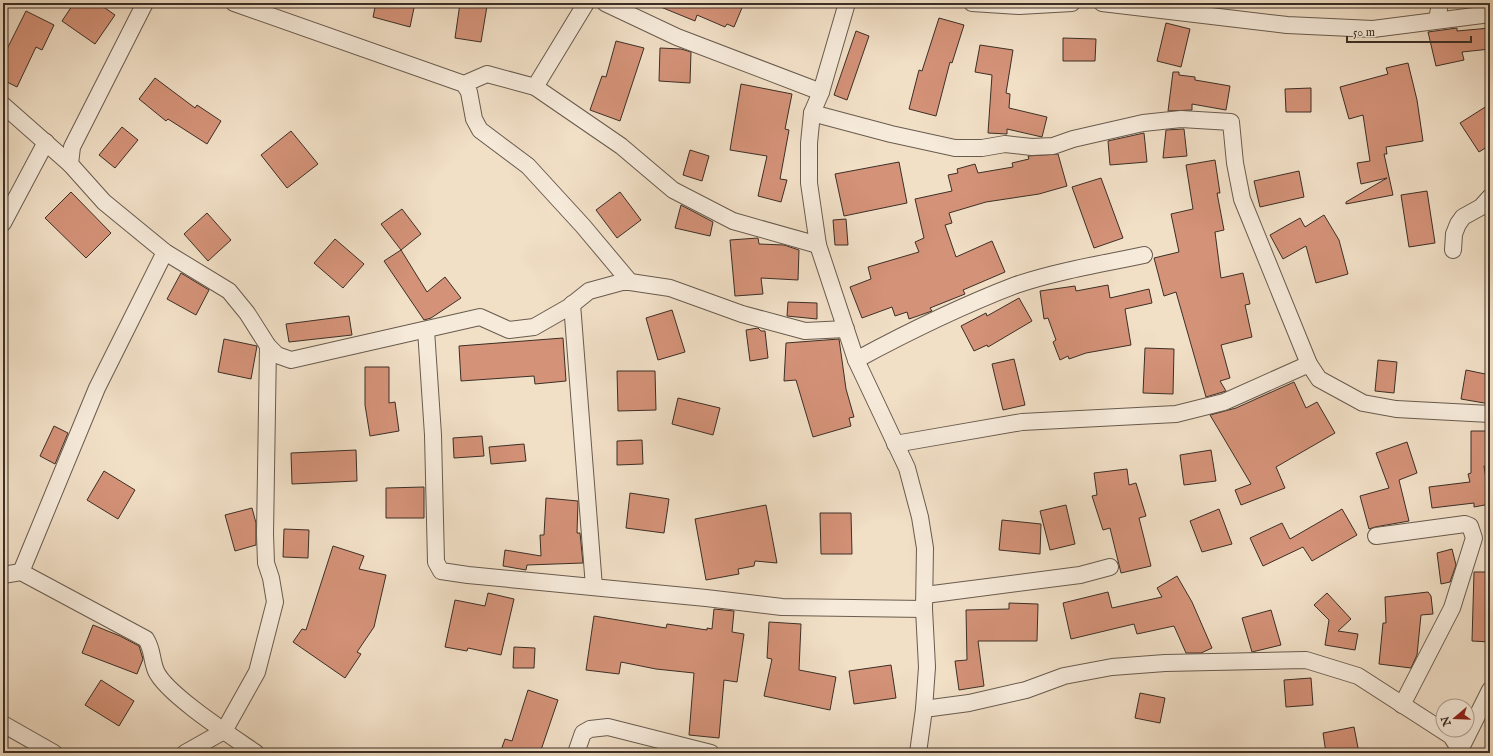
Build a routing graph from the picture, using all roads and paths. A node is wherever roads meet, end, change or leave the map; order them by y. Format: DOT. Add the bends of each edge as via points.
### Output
graph roads {
  1 [pos="144,3"];
  2 [pos="234,3"];
  3 [pos="586,3"];
  4 [pos="605,3"];
  5 [pos="847,3"];
  6 [pos="972,3"];
  7 [pos="1072,3"];
  8 [pos="1102,3"];
  9 [pos="1440,3"];
  10 [pos="1490,14"];
  11 [pos="1437,20"];
  12 [pos="464,84"];
  13 [pos="535,87"];
  14 [pos="821,92"];
  15 [pos="3,105"];
  16 [pos="812,113"];
  17 [pos="46,142"];
  18 [pos="70,164"];
  19 [pos="1490,197"];
  20 [pos="3,223"];
  21 [pos="818,245"];
  22 [pos="1453,250"];
  23 [pos="165,252"];
  24 [pos="1144,255"];
  25 [pos="630,282"];
  26 [pos="572,304"];
  27 [pos="846,329"];
  28 [pos="426,330"];
  29 [pos="268,346"];
  30 [pos="856,360"];
  31 [pos="1309,364"];
  32 [pos="1490,414"];
  33 [pos="894,444"];
  34 [pos="1376,536"];
  35 [pos="1110,568"];
  36 [pos="21,572"];
  37 [pos="3,576"];
  38 [pos="594,587"];
  39 [pos="924,602"];
  40 [pos="1490,690"];
  41 [pos="1402,705"];
  42 [pos="924,709"];
  43 [pos="3,724"];
  44 [pos="224,731"];
  45 [pos="1461,752"];
  46 [pos="54,753"];
  47 [pos="185,753"];
  48 [pos="256,753"];
  49 [pos="576,753"];
  50 [pos="711,753"];
  51 [pos="918,753"];
  1 -- 18 [label="street" via="72,147"];
  2 -- 12 [label="street"];
  3 -- 13 [label="street"];
  4 -- 14 [label="street" via="677,37"];
  5 -- 14 [label="street"];
  6 -- 7 [label="street" via="1019,6"];
  8 -- 11 [label="street" via="1287,25 1373,28"];
  9 -- 11 [label="street"];
  10 -- 11 [label="street"];
  12 -- 13 [label="street" via="487,74"];
  12 -- 25 [label="street" via="469,92 474,119 480,130 528,166"];
  13 -- 21 [label="street" via="621,146 673,190 733,221"];
  14 -- 16 [label="street"];
  15 -- 17 [label="street"];
  16 -- 21 [label="street" via="809,183"];
  16 -- 31 [label="street" via="955,148 982,148 1005,144 1053,146 1073,138 1143,123 1181,119 1231,122 1242,199"];
  17 -- 18 [label="street"];
  17 -- 20 [label="street"];
  18 -- 23 [label="street" via="104,202"];
  19 -- 22 [label="street" via="1481,207 1463,217 1458,224 1454,234"];
  21 -- 27 [label="street"];
  23 -- 29 [label="street" via="229,291"];
  23 -- 36 [label="street" via="97,388"];
  24 -- 30 [label="street" via="1017,285 906,333"];
  25 -- 26 [label="street" via="589,291"];
  25 -- 27 [label="street" via="670,288 742,314 805,330"];
  26 -- 28 [label="street" via="534,327 509,330 480,318"];
  26 -- 38 [label="street"];
  27 -- 30 [label="street"];
  28 -- 29 [label="street" via="291,360 277,355"];
  28 -- 38 [label="street" via="433,435 436,562 442,571"];
  29 -- 44 [label="street" via="265,534 266,563 275,602 257,672"];
  30 -- 33 [label="street"];
  31 -- 32 [label="street" via="1318,379 1363,403 1396,409"];
  31 -- 33 [label="street" via="1224,402 1176,414 1022,422"];
  33 -- 39 [label="street" via="907,468 920,517 925,548"];
  34 -- 41 [label="street" via="1465,524 1470,526 1474,538 1452,608"];
  35 -- 39 [label="street"];
  36 -- 37 [label="street"];
  36 -- 44 [label="street" via="146,639 152,648 156,671 169,690"];
  38 -- 39 [label="street" via="782,607"];
  39 -- 42 [label="street" via="927,666"];
  40 -- 45 [label="street"];
  41 -- 42 [label="street" via="1358,676 1306,660 1165,663 1112,667 1064,676 1026,690 969,703"];
  41 -- 45 [label="street" via="1451,736"];
  42 -- 51 [label="street"];
  43 -- 46 [label="street"];
  44 -- 47 [label="street"];
  44 -- 48 [label="street"];
  49 -- 50 [label="street" via="583,733 590,729 608,727"];
}
